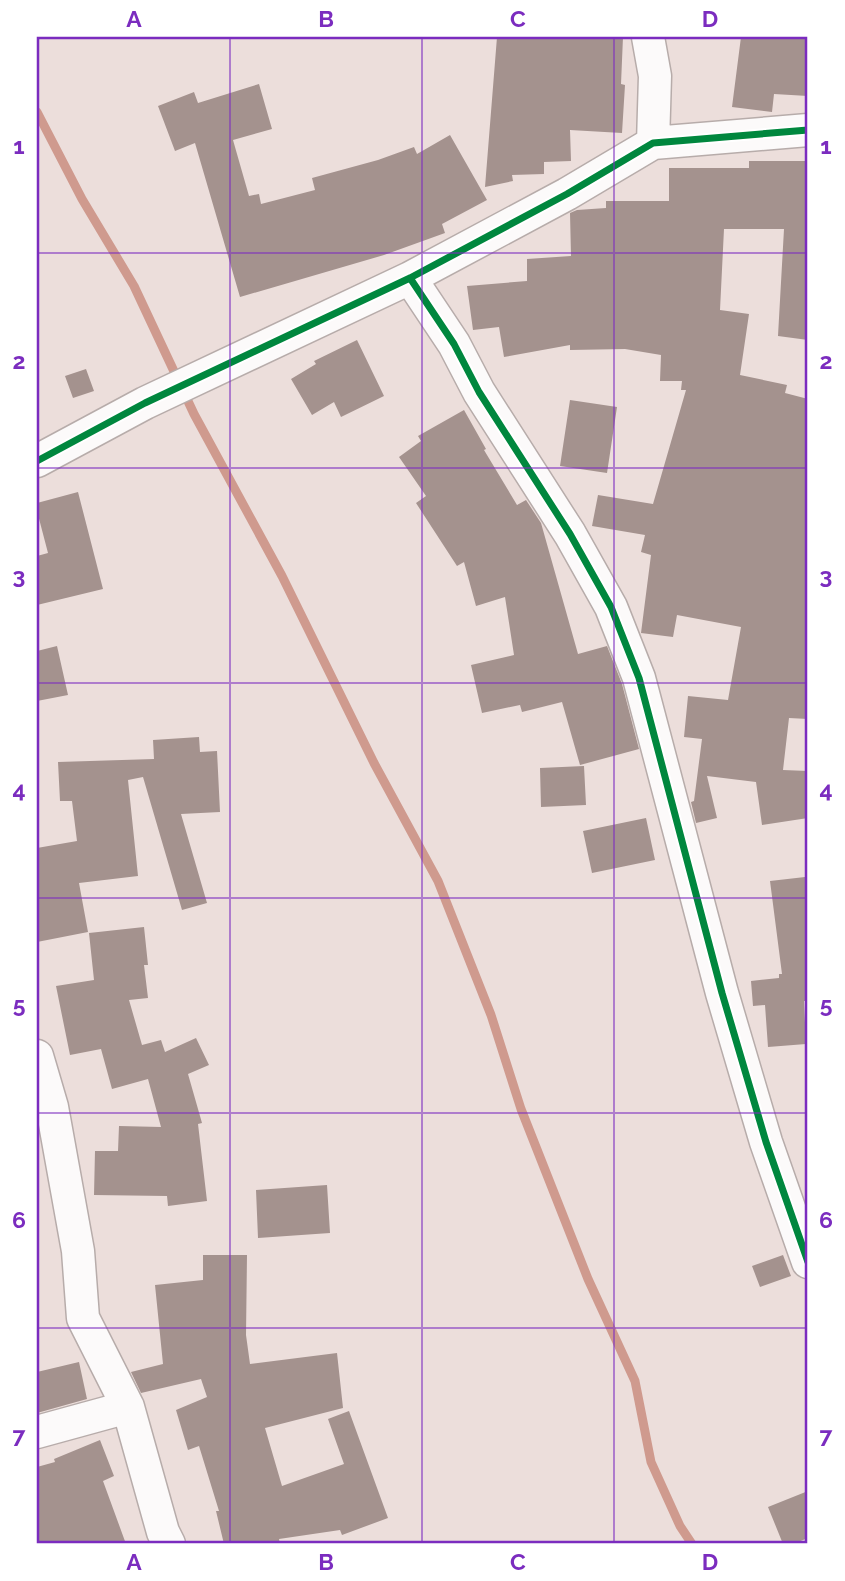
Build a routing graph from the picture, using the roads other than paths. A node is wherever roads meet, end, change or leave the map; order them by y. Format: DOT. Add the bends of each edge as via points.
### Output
graph roads {
  1 [pos="648,37"];
  2 [pos="808,130"];
  3 [pos="653,143"];
  4 [pos="410,278"];
  5 [pos="37,461"];
  6 [pos="37,1056"];
  7 [pos="808,1262"];
  8 [pos="128,1407"];
  9 [pos="37,1432"];
  10 [pos="169,1544"];
  1 -- 3 [label="street" via="655,76"];
  2 -- 3 [label="street"];
  3 -- 4 [label="street"];
  4 -- 5 [label="street" via="145,403"];
  4 -- 7 [label="street" via="611,607 639,678 722,993"];
  6 -- 8 [label="street" via="52,1107 76,1238 83,1318"];
  8 -- 9 [label="street"];
  8 -- 10 [label="street"];
}
